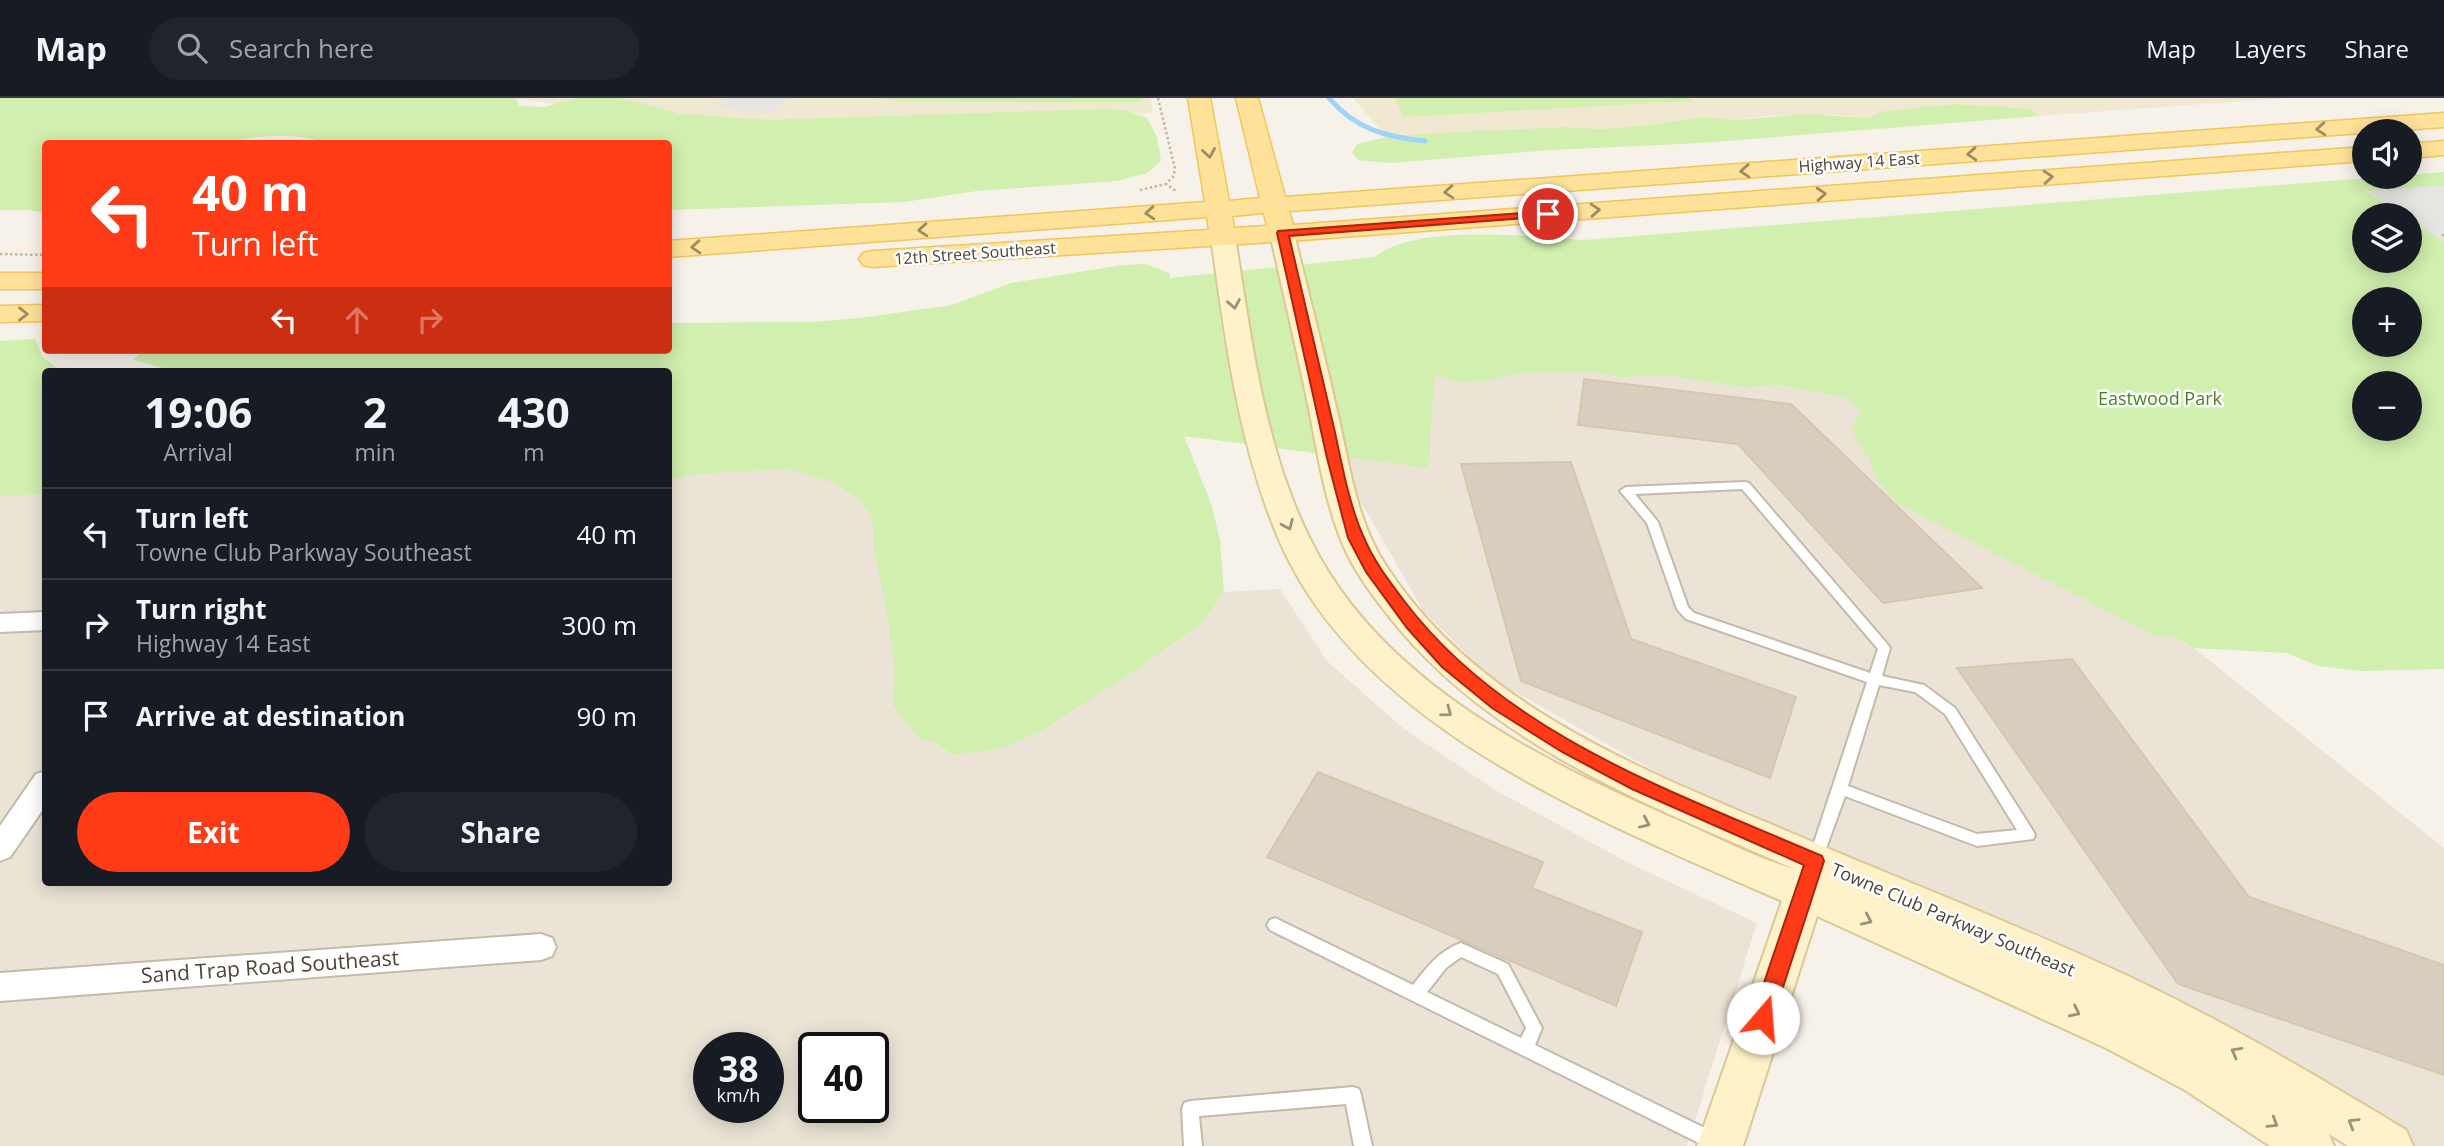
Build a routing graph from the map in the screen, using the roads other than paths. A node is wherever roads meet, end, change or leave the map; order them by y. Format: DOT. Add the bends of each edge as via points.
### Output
graph roads {
  1 [pos="1199,98"];
  2 [pos="1247,98"];
  3 [pos="2442,121"];
  4 [pos="2444,149"];
  5 [pos="2422,150"];
  6 [pos="2352,155"];
  7 [pos="1274,205"];
  8 [pos="1218,208"];
  9 [pos="1282,233"];
  10 [pos="1223,237"];
  11 [pos="672,249"];
  12 [pos="672,274"];
  13 [pos="42,281"];
  14 [pos="0,282"];
  15 [pos="42,313"];
  16 [pos="0,314"];
  17 [pos="42,621"];
  18 [pos="0,623"];
  19 [pos="1874,679"];
  20 [pos="42,788"];
  21 [pos="1839,788"];
  22 [pos="0,849"];
  23 [pos="1810,877"];
  24 [pos="1275,925"];
  25 [pos="541,947"];
  26 [pos="0,987"];
  27 [pos="1416,995"];
  28 [pos="1524,1048"];
  29 [pos="1720,1145"];
  30 [pos="1193,1146"];
  31 [pos="1363,1146"];
  32 [pos="2311,1146"];
  33 [pos="2390,1146"];
  1 -- 8 [label="main road, one-way"];
  2 -- 7 [label="main road"];
  3 -- 7 [label="main road, Highway 14 East, one-way"];
  4 -- 5 [label="main road"];
  9 -- 6 [label="main road, Highway 14 East, one-way"];
  7 -- 8 [label="main road, 12th Street Southeast"];
  7 -- 9 [label="main road"];
  8 -- 10 [label="main road"];
  8 -- 11 [label="main road, 12th Street Southeast, one-way"];
  9 -- 10 [label="main road, 12th Street Southeast"];
  9 -- 23 [label="street, Towne Club Parkway Southeast" via="1356,538 1371,568 1413,624 1448,663 1498,704 1568,747"];
  10 -- 12 [label="main road, 12th Street Southeast"];
  10 -- 23 [label="street, Towne Club Parkway Southeast, one-way" via="1271,477 1299,549 1346,619 1424,695 1529,765 1629,816"];
  13 -- 14 [label="main road"];
  16 -- 15 [label="main road, one-way"];
  17 -- 18 [label="street"];
  19 -- 19 [label="lane" via="1884,648 1745,485 1626,491 1653,522 1682,609 1690,616"];
  19 -- 21 [label="lane"];
  19 -- 21 [label="lane" via="1919,688 1950,710 2028,835 1977,839"];
  20 -- 22 [label="street"];
  21 -- 23 [label="lane"];
  23 -- 29 [label="street"];
  23 -- 32 [label="street, Towne Club Parkway Southeast, one-way" via="2165,1055"];
  33 -- 23 [label="street, Towne Club Parkway Southeast, one-way" via="2238,1054 2117,992"];
  24 -- 27 [label="lane"];
  25 -- 26 [label="street, Sand Trap Road Southeast"];
  27 -- 28 [label="lane"];
  27 -- 28 [label="lane" via="1438,964 1461,950 1503,969 1534,1028"];
  28 -- 29 [label="lane"];
  30 -- 31 [label="lane" via="1190,1109 1353,1095"];
}
